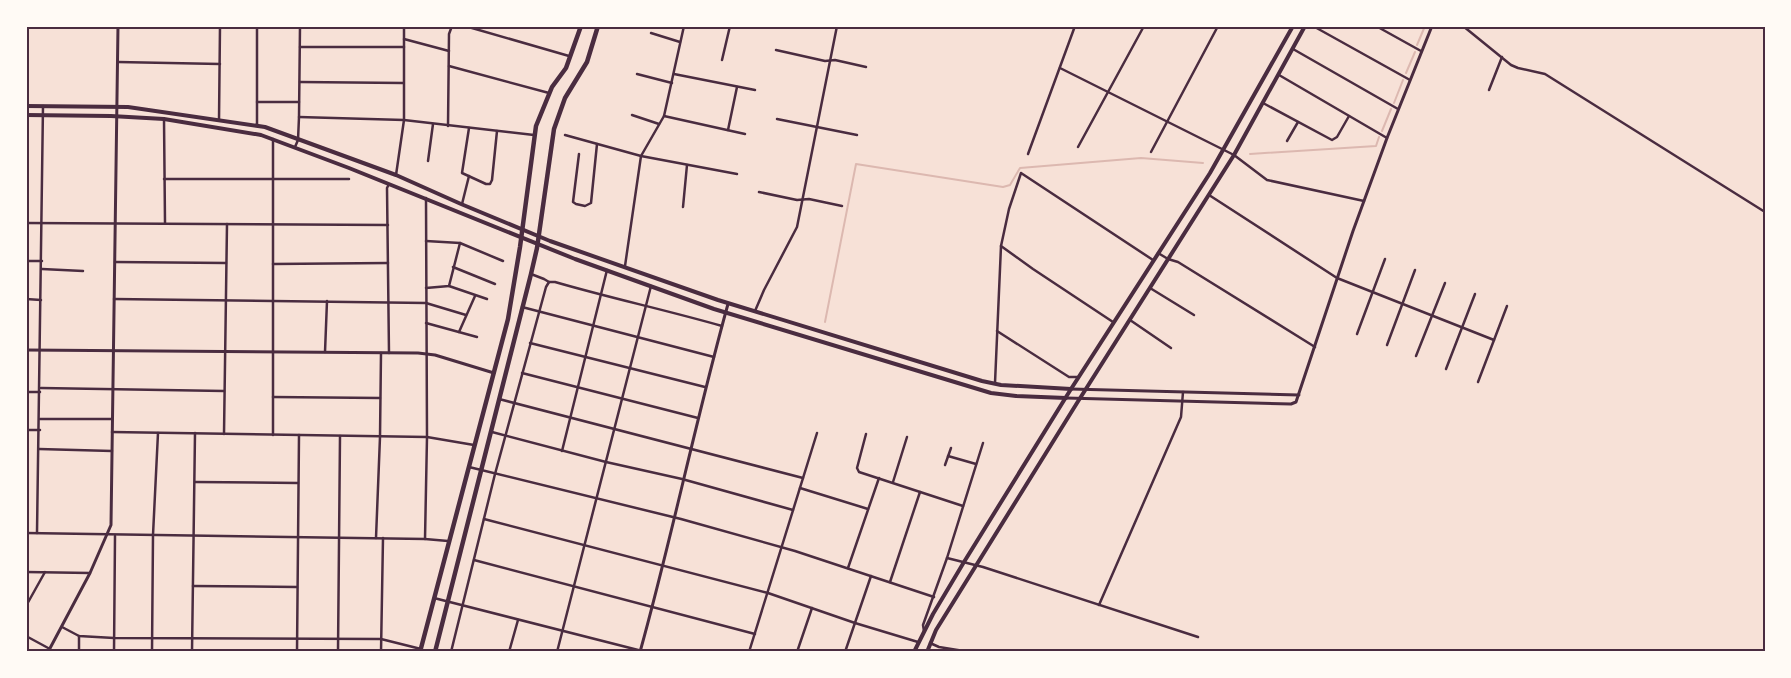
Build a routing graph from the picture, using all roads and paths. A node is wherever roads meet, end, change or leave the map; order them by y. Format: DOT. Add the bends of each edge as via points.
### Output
graph roads {
  1 [pos="27,26"];
  2 [pos="118,26"];
  3 [pos="220,26"];
  4 [pos="257,26"];
  5 [pos="300,26"];
  6 [pos="404,26"];
  7 [pos="452,26"];
  8 [pos="465,26"];
  9 [pos="581,26"];
  10 [pos="598,26"];
  11 [pos="684,26"];
  12 [pos="730,26"];
  13 [pos="837,26"];
  14 [pos="1075,26"];
  15 [pos="1144,26"];
  16 [pos="1218,26"];
  17 [pos="1292,26"];
  18 [pos="1305,26"];
  19 [pos="1313,26"];
  20 [pos="1376,26"];
  21 [pos="1432,26"];
  22 [pos="1463,26"];
  23 [pos="651,33"];
  24 [pos="404,39"];
  25 [pos="681,42"];
  26 [pos="26,44"];
  27 [pos="300,47"];
  28 [pos="404,47"];
  29 [pos="1293,49"];
  30 [pos="776,50"];
  31 [pos="449,51"];
  32 [pos="1421,51"];
  33 [pos="571,56"];
  34 [pos="1502,57"];
  35 [pos="722,60"];
  36 [pos="831,61"];
  37 [pos="118,62"];
  38 [pos="220,64"];
  39 [pos="449,66"];
  40 [pos="866,67"];
  41 [pos="1060,68"];
  42 [pos="637,74"];
  43 [pos="674,74"];
  44 [pos="1279,75"];
  45 [pos="1410,80"];
  46 [pos="300,82"];
  47 [pos="404,83"];
  48 [pos="672,83"];
  49 [pos="738,87"];
  50 [pos="755,90"];
  51 [pos="1489,90"];
  52 [pos="1108,92"];
  53 [pos="549,94"];
  54 [pos="257,102"];
  55 [pos="299,102"];
  56 [pos="1263,103"];
  57 [pos="26,106"];
  58 [pos="43,106"];
  59 [pos="118,108"];
  60 [pos="1398,109"];
  61 [pos="26,115"];
  62 [pos="632,115"];
  63 [pos="43,116"];
  64 [pos="118,116"];
  65 [pos="664,116"];
  66 [pos="1349,116"];
  67 [pos="300,117"];
  68 [pos="777,118"];
  69 [pos="164,119"];
  70 [pos="219,120"];
  71 [pos="404,120"];
  72 [pos="1168,121"];
  73 [pos="1298,122"];
  74 [pos="433,124"];
  75 [pos="659,124"];
  76 [pos="257,125"];
  77 [pos="448,126"];
  78 [pos="469,128"];
  79 [pos="817,128"];
  80 [pos="728,130"];
  81 [pos="496,131"];
  82 [pos="746,134"];
  83 [pos="535,135"];
  84 [pos="565,135"];
  85 [pos="856,135"];
  86 [pos="1387,138"];
  87 [pos="273,139"];
  88 [pos="298,140"];
  89 [pos="1287,141"];
  90 [pos="597,144"];
  91 [pos="295,147"];
  92 [pos="1078,147"];
  93 [pos="1224,149"];
  94 [pos="1151,152"];
  95 [pos="579,154"];
  96 [pos="1028,154"];
  97 [pos="1234,155"];
  98 [pos="640,156"];
  99 [pos="428,161"];
  100 [pos="687,165"];
  101 [pos="737,174"];
  102 [pos="396,175"];
  103 [pos="470,176"];
  104 [pos="164,179"];
  105 [pos="273,180"];
  106 [pos="349,180"];
  107 [pos="389,184"];
  108 [pos="759,192"];
  109 [pos="1209,195"];
  110 [pos="426,198"];
  111 [pos="803,200"];
  112 [pos="1364,201"];
  113 [pos="461,204"];
  114 [pos="842,206"];
  115 [pos="683,207"];
  116 [pos="1765,212"];
  117 [pos="26,223"];
  118 [pos="42,223"];
  119 [pos="116,223"];
  120 [pos="165,224"];
  121 [pos="227,224"];
  122 [pos="273,224"];
  123 [pos="388,224"];
  124 [pos="523,229"];
  125 [pos="538,236"];
  126 [pos="521,238"];
  127 [pos="426,241"];
  128 [pos="460,243"];
  129 [pos="537,244"];
  130 [pos="1001,246"];
  131 [pos="1158,253"];
  132 [pos="1168,259"];
  133 [pos="1384,259"];
  134 [pos="1153,260"];
  135 [pos="26,261"];
  136 [pos="42,261"];
  137 [pos="503,261"];
  138 [pos="115,262"];
  139 [pos="227,263"];
  140 [pos="388,263"];
  141 [pos="273,264"];
  142 [pos="625,266"];
  143 [pos="453,267"];
  144 [pos="42,269"];
  145 [pos="607,270"];
  146 [pos="1415,270"];
  147 [pos="83,271"];
  148 [pos="531,274"];
  149 [pos="1337,278"];
  150 [pos="549,282"];
  151 [pos="1445,283"];
  152 [pos="494,284"];
  153 [pos="449,286"];
  154 [pos="651,286"];
  155 [pos="426,288"];
  156 [pos="1150,288"];
  157 [pos="1372,292"];
  158 [pos="1475,294"];
  159 [pos="601,295"];
  160 [pos="475,296"];
  161 [pos="26,299"];
  162 [pos="114,299"];
  163 [pos="487,299"];
  164 [pos="42,300"];
  165 [pos="273,300"];
  166 [pos="226,301"];
  167 [pos="326,301"];
  168 [pos="389,303"];
  169 [pos="426,303"];
  170 [pos="728,304"];
  171 [pos="1402,304"];
  172 [pos="646,305"];
  173 [pos="1507,306"];
  174 [pos="522,307"];
  175 [pos="539,311"];
  176 [pos="725,312"];
  177 [pos="754,312"];
  178 [pos="466,315"];
  179 [pos="1194,315"];
  180 [pos="1432,316"];
  181 [pos="1130,320"];
  182 [pos="1113,322"];
  183 [pos="426,323"];
  184 [pos="594,326"];
  185 [pos="722,326"];
  186 [pos="1462,327"];
  187 [pos="997,331"];
  188 [pos="459,332"];
  189 [pos="1357,334"];
  190 [pos="477,336"];
  191 [pos="638,337"];
  192 [pos="1494,340"];
  193 [pos="530,343"];
  194 [pos="1387,345"];
  195 [pos="1315,347"];
  196 [pos="1171,348"];
  197 [pos="26,350"];
  198 [pos="41,350"];
  199 [pos="113,351"];
  200 [pos="225,352"];
  201 [pos="273,352"];
  202 [pos="325,352"];
  203 [pos="381,353"];
  204 [pos="389,353"];
  205 [pos="426,354"];
  206 [pos="1416,356"];
  207 [pos="586,357"];
  208 [pos="714,357"];
  209 [pos="630,368"];
  210 [pos="1446,369"];
  211 [pos="494,373"];
  212 [pos="522,373"];
  213 [pos="1078,377"];
  214 [pos="1478,382"];
  215 [pos="995,384"];
  216 [pos="578,387"];
  217 [pos="705,387"];
  218 [pos="1071,389"];
  219 [pos="40,390"];
  220 [pos="113,390"];
  221 [pos="1086,390"];
  222 [pos="224,391"];
  223 [pos="26,392"];
  224 [pos="1183,392"];
  225 [pos="1299,395"];
  226 [pos="273,397"];
  227 [pos="380,398"];
  228 [pos="1066,398"];
  229 [pos="1080,398"];
  230 [pos="498,399"];
  231 [pos="622,399"];
  232 [pos="1183,401"];
  233 [pos="514,403"];
  234 [pos="570,417"];
  235 [pos="698,418"];
  236 [pos="40,419"];
  237 [pos="112,419"];
  238 [pos="614,428"];
  239 [pos="26,430"];
  240 [pos="40,430"];
  241 [pos="112,432"];
  242 [pos="490,432"];
  243 [pos="158,433"];
  244 [pos="195,433"];
  245 [pos="817,433"];
  246 [pos="224,434"];
  247 [pos="866,434"];
  248 [pos="272,435"];
  249 [pos="299,435"];
  250 [pos="506,435"];
  251 [pos="340,436"];
  252 [pos="380,437"];
  253 [pos="427,437"];
  254 [pos="907,437"];
  255 [pos="983,442"];
  256 [pos="474,445"];
  257 [pos="690,448"];
  258 [pos="950,448"];
  259 [pos="39,449"];
  260 [pos="112,450"];
  261 [pos="562,451"];
  262 [pos="948,456"];
  263 [pos="606,462"];
  264 [pos="976,464"];
  265 [pos="945,465"];
  266 [pos="468,467"];
  267 [pos="481,470"];
  268 [pos="495,474"];
  269 [pos="803,478"];
  270 [pos="878,478"];
  271 [pos="682,479"];
  272 [pos="195,482"];
  273 [pos="893,482"];
  274 [pos="298,483"];
  275 [pos="800,487"];
  276 [pos="920,492"];
  277 [pos="597,498"];
  278 [pos="963,506"];
  279 [pos="868,509"];
  280 [pos="793,510"];
  281 [pos="674,518"];
  282 [pos="484,519"];
  283 [pos="26,533"];
  284 [pos="38,533"];
  285 [pos="108,535"];
  286 [pos="153,535"];
  287 [pos="115,536"];
  288 [pos="194,536"];
  289 [pos="298,538"];
  290 [pos="339,538"];
  291 [pos="376,538"];
  292 [pos="383,538"];
  293 [pos="425,539"];
  294 [pos="448,542"];
  295 [pos="584,546"];
  296 [pos="781,548"];
  297 [pos="947,558"];
  298 [pos="474,560"];
  299 [pos="964,562"];
  300 [pos="663,565"];
  301 [pos="977,566"];
  302 [pos="848,568"];
  303 [pos="26,572"];
  304 [pos="46,572"];
  305 [pos="90,573"];
  306 [pos="871,576"];
  307 [pos="890,582"];
  308 [pos="193,586"];
  309 [pos="574,586"];
  310 [pos="297,588"];
  311 [pos="768,593"];
  312 [pos="934,597"];
  313 [pos="434,598"];
  314 [pos="448,601"];
  315 [pos="463,605"];
  316 [pos="1099,605"];
  317 [pos="26,606"];
  318 [pos="651,606"];
  319 [pos="812,608"];
  320 [pos="518,620"];
  321 [pos="855,623"];
  322 [pos="62,627"];
  323 [pos="562,631"];
  324 [pos="924,631"];
  325 [pos="755,634"];
  326 [pos="26,636"];
  327 [pos="79,636"];
  328 [pos="153,637"];
  329 [pos="192,637"];
  330 [pos="1198,637"];
  331 [pos="114,638"];
  332 [pos="297,638"];
  333 [pos="338,639"];
  334 [pos="381,639"];
  335 [pos="918,642"];
  336 [pos="930,642"];
  337 [pos="49,650"];
  338 [pos="421,650"];
  339 [pos="640,651"];
  340 [pos="78,652"];
  341 [pos="114,652"];
  342 [pos="152,652"];
  343 [pos="192,652"];
  344 [pos="297,652"];
  345 [pos="338,652"];
  346 [pos="381,652"];
  347 [pos="435,652"];
  348 [pos="451,652"];
  349 [pos="509,652"];
  350 [pos="557,652"];
  351 [pos="646,652"];
  352 [pos="749,652"];
  353 [pos="797,652"];
  354 [pos="845,652"];
  355 [pos="914,652"];
  356 [pos="926,652"];
  357 [pos="970,652"];
  1 -- 26 [label="street"];
  2 -- 37 [label="street"];
  3 -- 38 [label="street"];
  4 -- 54 [label="street"];
  5 -- 27 [label="street"];
  6 -- 24 [label="street"];
  7 -- 31 [label="street"];
  8 -- 33 [label="street"];
  9 -- 33 [label="main road"];
  10 -- 125 [label="main road" via="587,62 565,98 557,120"];
  11 -- 25 [label="street"];
  12 -- 35 [label="street"];
  13 -- 36 [label="street"];
  14 -- 41 [label="street"];
  15 -- 52 [label="street"];
  16 -- 72 [label="street"];
  17 -- 93 [label="main road"];
  18 -- 29 [label="main road"];
  19 -- 45 [label="street"];
  20 -- 32 [label="street"];
  21 -- 32 [label="street"];
  22 -- 34 [label="street"];
  23 -- 25 [label="street"];
  24 -- 28 [label="street"];
  24 -- 31 [label="street"];
  25 -- 43 [label="street"];
  27 -- 28 [label="street"];
  27 -- 46 [label="street"];
  28 -- 47 [label="street"];
  29 -- 44 [label="main road"];
  29 -- 60 [label="street"];
  30 -- 36 [label="street"];
  31 -- 39 [label="street"];
  32 -- 45 [label="street"];
  33 -- 53 [label="main road"];
  34 -- 51 [label="street"];
  34 -- 116 [label="street" via="1518,68 1545,74"];
  36 -- 40 [label="street"];
  36 -- 79 [label="street"];
  37 -- 38 [label="street"];
  37 -- 59 [label="street"];
  38 -- 70 [label="street"];
  39 -- 53 [label="street"];
  39 -- 77 [label="street"];
  41 -- 52 [label="street"];
  41 -- 96 [label="street"];
  42 -- 48 [label="street"];
  43 -- 48 [label="street"];
  43 -- 49 [label="street"];
  44 -- 56 [label="main road"];
  44 -- 66 [label="street"];
  45 -- 60 [label="street"];
  46 -- 47 [label="street"];
  46 -- 55 [label="street"];
  47 -- 71 [label="street"];
  48 -- 65 [label="street"];
  49 -- 50 [label="street"];
  49 -- 80 [label="street"];
  52 -- 72 [label="street"];
  52 -- 92 [label="street"];
  53 -- 83 [label="main road"];
  54 -- 55 [label="street"];
  54 -- 76 [label="street"];
  55 -- 67 [label="street"];
  56 -- 73 [label="street"];
  56 -- 97 [label="main road"];
  57 -- 58 [label="main road"];
  58 -- 59 [label="main road"];
  58 -- 63 [label="street"];
  59 -- 64 [label="street"];
  59 -- 70 [label="main road"];
  60 -- 86 [label="street"];
  61 -- 63 [label="main road"];
  62 -- 75 [label="street"];
  63 -- 64 [label="main road"];
  63 -- 118 [label="street"];
  64 -- 69 [label="main road"];
  64 -- 119 [label="street"];
  65 -- 75 [label="street"];
  65 -- 80 [label="street"];
  66 -- 73 [label="street" via="1332,140"];
  66 -- 86 [label="street"];
  67 -- 71 [label="street"];
  67 -- 88 [label="street"];
  68 -- 79 [label="street"];
  69 -- 87 [label="main road"];
  69 -- 104 [label="street"];
  70 -- 76 [label="main road"];
  71 -- 74 [label="street"];
  71 -- 102 [label="street"];
  72 -- 93 [label="street"];
  72 -- 94 [label="street"];
  73 -- 89 [label="street"];
  74 -- 77 [label="street"];
  74 -- 99 [label="street"];
  75 -- 98 [label="street"];
  76 -- 88 [label="main road"];
  77 -- 78 [label="street"];
  78 -- 81 [label="street"];
  78 -- 103 [label="street" via="462,173"];
  79 -- 85 [label="street"];
  79 -- 111 [label="street"];
  80 -- 82 [label="street"];
  81 -- 83 [label="street"];
  81 -- 103 [label="street" via="490,184"];
  83 -- 124 [label="main road"];
  84 -- 90 [label="street"];
  86 -- 112 [label="street"];
  87 -- 91 [label="main road"];
  87 -- 105 [label="street"];
  88 -- 91 [label="street"];
  88 -- 102 [label="main road"];
  90 -- 95 [label="street" via="591,203 586,206 574,202"];
  90 -- 98 [label="street"];
  91 -- 107 [label="main road"];
  93 -- 97 [label="street"];
  93 -- 131 [label="main road"];
  97 -- 109 [label="main road"];
  97 -- 112 [label="street" via="1267,180"];
  98 -- 100 [label="street"];
  98 -- 142 [label="street"];
  100 -- 101 [label="street"];
  100 -- 115 [label="street"];
  102 -- 113 [label="main road"];
  103 -- 113 [label="street"];
  104 -- 105 [label="street"];
  104 -- 120 [label="street"];
  105 -- 106 [label="street"];
  105 -- 122 [label="street"];
  107 -- 110 [label="main road"];
  107 -- 123 [label="street"];
  108 -- 111 [label="street"];
  109 -- 132 [label="main road"];
  109 -- 149 [label="street"];
  110 -- 126 [label="main road"];
  110 -- 127 [label="street"];
  111 -- 114 [label="street"];
  111 -- 177 [label="street" via="795,232"];
  112 -- 149 [label="street"];
  113 -- 124 [label="main road"];
  117 -- 118 [label="street"];
  118 -- 119 [label="street"];
  118 -- 136 [label="street"];
  119 -- 120 [label="street"];
  119 -- 138 [label="street"];
  120 -- 121 [label="street"];
  121 -- 122 [label="street"];
  121 -- 139 [label="street"];
  122 -- 123 [label="street"];
  122 -- 141 [label="street"];
  123 -- 140 [label="street"];
  124 -- 125 [label="main road"];
  124 -- 126 [label="main road"];
  125 -- 129 [label="main road"];
  125 -- 142 [label="main road"];
  126 -- 129 [label="main road"];
  126 -- 211 [label="main road" via="508,319"];
  127 -- 128 [label="street"];
  127 -- 155 [label="street"];
  128 -- 137 [label="street"];
  128 -- 143 [label="street"];
  129 -- 145 [label="main road"];
  129 -- 148 [label="main road"];
  130 -- 134 [label="street" via="1021,173"];
  130 -- 182 [label="street"];
  130 -- 187 [label="street"];
  131 -- 132 [label="street"];
  131 -- 134 [label="main road"];
  132 -- 156 [label="main road"];
  132 -- 195 [label="street" via="1178,262"];
  133 -- 157 [label="street"];
  134 -- 182 [label="main road"];
  135 -- 136 [label="street"];
  136 -- 144 [label="street"];
  138 -- 139 [label="street"];
  138 -- 162 [label="street"];
  139 -- 166 [label="street"];
  140 -- 141 [label="street"];
  140 -- 168 [label="street"];
  141 -- 165 [label="street"];
  142 -- 170 [label="main road"];
  143 -- 152 [label="street"];
  143 -- 153 [label="street"];
  144 -- 147 [label="street"];
  144 -- 164 [label="street"];
  145 -- 154 [label="main road"];
  145 -- 159 [label="street"];
  146 -- 171 [label="street"];
  148 -- 150 [label="street"];
  148 -- 174 [label="main road"];
  149 -- 157 [label="street"];
  149 -- 195 [label="street"];
  150 -- 159 [label="street"];
  150 -- 175 [label="street"];
  151 -- 180 [label="street"];
  153 -- 155 [label="street"];
  153 -- 160 [label="street"];
  154 -- 172 [label="street"];
  154 -- 176 [label="main road"];
  155 -- 169 [label="street"];
  156 -- 179 [label="street"];
  156 -- 181 [label="main road"];
  157 -- 171 [label="street"];
  157 -- 189 [label="street"];
  158 -- 186 [label="street"];
  159 -- 172 [label="street"];
  159 -- 184 [label="street"];
  160 -- 163 [label="street"];
  160 -- 178 [label="street"];
  161 -- 164 [label="street"];
  162 -- 166 [label="street"];
  162 -- 199 [label="street"];
  164 -- 198 [label="street"];
  165 -- 166 [label="street"];
  165 -- 167 [label="street"];
  165 -- 201 [label="street"];
  166 -- 200 [label="street"];
  167 -- 168 [label="street"];
  167 -- 202 [label="street"];
  168 -- 169 [label="street"];
  168 -- 204 [label="street"];
  169 -- 178 [label="street"];
  169 -- 183 [label="street"];
  170 -- 176 [label="street"];
  170 -- 177 [label="main road"];
  171 -- 180 [label="street"];
  171 -- 194 [label="street"];
  172 -- 185 [label="street"];
  172 -- 191 [label="street"];
  173 -- 192 [label="street"];
  174 -- 175 [label="street"];
  174 -- 230 [label="main road"];
  175 -- 184 [label="street"];
  175 -- 193 [label="street"];
  176 -- 185 [label="street"];
  176 -- 228 [label="main road" via="990,393"];
  177 -- 215 [label="main road"];
  178 -- 188 [label="street"];
  180 -- 186 [label="street"];
  180 -- 206 [label="street"];
  181 -- 196 [label="street"];
  181 -- 221 [label="main road"];
  182 -- 213 [label="main road"];
  183 -- 188 [label="street"];
  183 -- 205 [label="street"];
  184 -- 191 [label="street"];
  184 -- 207 [label="street"];
  185 -- 208 [label="street"];
  186 -- 192 [label="street"];
  186 -- 210 [label="street"];
  187 -- 213 [label="street" via="1069,377"];
  187 -- 215 [label="street"];
  188 -- 190 [label="street"];
  191 -- 208 [label="street"];
  191 -- 209 [label="street"];
  192 -- 214 [label="street"];
  193 -- 207 [label="street"];
  193 -- 212 [label="street"];
  195 -- 225 [label="street"];
  197 -- 198 [label="street"];
  198 -- 199 [label="street"];
  198 -- 219 [label="street"];
  199 -- 200 [label="street"];
  199 -- 220 [label="street"];
  200 -- 201 [label="street"];
  200 -- 222 [label="street"];
  201 -- 202 [label="street"];
  201 -- 226 [label="street"];
  202 -- 203 [label="street"];
  203 -- 204 [label="street"];
  203 -- 227 [label="street"];
  204 -- 205 [label="street"];
  205 -- 211 [label="street"];
  205 -- 253 [label="street"];
  207 -- 209 [label="street"];
  207 -- 216 [label="street"];
  208 -- 217 [label="street"];
  209 -- 217 [label="street"];
  209 -- 231 [label="street"];
  211 -- 256 [label="main road"];
  212 -- 216 [label="street"];
  212 -- 233 [label="street"];
  213 -- 218 [label="main road"];
  215 -- 218 [label="main road"];
  216 -- 231 [label="street"];
  216 -- 234 [label="street"];
  217 -- 235 [label="street"];
  218 -- 221 [label="street"];
  218 -- 228 [label="main road"];
  219 -- 220 [label="street"];
  219 -- 223 [label="street"];
  219 -- 236 [label="street"];
  220 -- 222 [label="street"];
  220 -- 237 [label="street"];
  221 -- 224 [label="street"];
  221 -- 229 [label="main road"];
  222 -- 246 [label="street"];
  224 -- 225 [label="street"];
  224 -- 232 [label="street"];
  225 -- 232 [label="street" via="1292,404"];
  226 -- 227 [label="street"];
  226 -- 248 [label="street"];
  227 -- 252 [label="street"];
  228 -- 229 [label="street"];
  228 -- 299 [label="main road"];
  229 -- 232 [label="street"];
  229 -- 301 [label="main road"];
  230 -- 233 [label="street"];
  230 -- 242 [label="main road"];
  231 -- 235 [label="street"];
  231 -- 238 [label="street"];
  232 -- 316 [label="street" via="1181,417"];
  233 -- 234 [label="street"];
  233 -- 250 [label="street"];
  234 -- 238 [label="street"];
  234 -- 261 [label="street"];
  235 -- 257 [label="street"];
  236 -- 237 [label="street"];
  236 -- 240 [label="street"];
  237 -- 241 [label="street"];
  238 -- 257 [label="street"];
  238 -- 263 [label="street"];
  239 -- 240 [label="street"];
  240 -- 259 [label="street"];
  241 -- 243 [label="street"];
  241 -- 260 [label="street"];
  242 -- 250 [label="street"];
  242 -- 267 [label="main road"];
  243 -- 244 [label="street"];
  243 -- 286 [label="street"];
  244 -- 246 [label="street"];
  244 -- 272 [label="street"];
  245 -- 269 [label="street"];
  246 -- 248 [label="street"];
  247 -- 270 [label="street" via="858,470"];
  248 -- 249 [label="street"];
  249 -- 251 [label="street"];
  249 -- 274 [label="street"];
  250 -- 261 [label="street"];
  250 -- 268 [label="street"];
  251 -- 252 [label="street"];
  251 -- 290 [label="street"];
  252 -- 253 [label="street"];
  252 -- 291 [label="street"];
  253 -- 256 [label="street"];
  253 -- 293 [label="street"];
  254 -- 273 [label="street"];
  255 -- 264 [label="street"];
  256 -- 266 [label="main road"];
  257 -- 269 [label="street"];
  257 -- 271 [label="street"];
  258 -- 262 [label="street"];
  259 -- 260 [label="street"];
  259 -- 284 [label="street"];
  260 -- 285 [label="street" via="111,525"];
  261 -- 263 [label="street"];
  262 -- 264 [label="street"];
  262 -- 265 [label="street"];
  263 -- 271 [label="street"];
  263 -- 277 [label="street"];
  264 -- 278 [label="street"];
  266 -- 267 [label="street"];
  266 -- 294 [label="main road"];
  267 -- 268 [label="street"];
  267 -- 314 [label="main road"];
  268 -- 277 [label="street"];
  268 -- 282 [label="street"];
  269 -- 275 [label="street"];
  270 -- 273 [label="street"];
  270 -- 279 [label="street"];
  271 -- 280 [label="street"];
  271 -- 281 [label="street"];
  272 -- 274 [label="street"];
  272 -- 288 [label="street"];
  273 -- 276 [label="street"];
  274 -- 289 [label="street"];
  275 -- 279 [label="street"];
  275 -- 280 [label="street"];
  276 -- 278 [label="street"];
  276 -- 307 [label="street"];
  277 -- 281 [label="street"];
  277 -- 295 [label="street"];
  278 -- 297 [label="street"];
  279 -- 302 [label="street"];
  280 -- 296 [label="street"];
  281 -- 296 [label="street"];
  281 -- 300 [label="street"];
  282 -- 295 [label="street"];
  282 -- 298 [label="street"];
  283 -- 284 [label="street"];
  284 -- 285 [label="street"];
  285 -- 287 [label="street"];
  285 -- 305 [label="street"];
  286 -- 287 [label="street"];
  286 -- 288 [label="street"];
  286 -- 328 [label="street"];
  287 -- 331 [label="street"];
  288 -- 289 [label="street"];
  288 -- 308 [label="street"];
  289 -- 290 [label="street"];
  289 -- 310 [label="street"];
  290 -- 291 [label="street"];
  290 -- 333 [label="street"];
  291 -- 292 [label="street"];
  292 -- 293 [label="street"];
  292 -- 334 [label="street"];
  293 -- 294 [label="street"];
  294 -- 313 [label="main road"];
  295 -- 300 [label="street"];
  295 -- 309 [label="street"];
  296 -- 302 [label="street"];
  296 -- 311 [label="street"];
  297 -- 299 [label="street"];
  297 -- 312 [label="street"];
  298 -- 309 [label="street"];
  298 -- 315 [label="street"];
  299 -- 301 [label="street"];
  299 -- 324 [label="main road"];
  300 -- 311 [label="street"];
  300 -- 318 [label="street"];
  301 -- 316 [label="street"];
  301 -- 336 [label="main road"];
  302 -- 306 [label="street"];
  303 -- 304 [label="street"];
  304 -- 305 [label="street"];
  304 -- 317 [label="street"];
  305 -- 322 [label="street"];
  306 -- 307 [label="street"];
  306 -- 321 [label="street"];
  307 -- 312 [label="street"];
  308 -- 310 [label="street"];
  308 -- 329 [label="street"];
  309 -- 318 [label="street"];
  309 -- 323 [label="street"];
  310 -- 332 [label="street"];
  311 -- 319 [label="street"];
  311 -- 325 [label="street"];
  312 -- 324 [label="street"];
  313 -- 314 [label="street"];
  313 -- 338 [label="main road"];
  314 -- 315 [label="street"];
  314 -- 347 [label="main road"];
  315 -- 320 [label="street"];
  315 -- 348 [label="street"];
  316 -- 330 [label="street"];
  318 -- 325 [label="street"];
  318 -- 339 [label="street"];
  319 -- 321 [label="street"];
  319 -- 353 [label="street"];
  320 -- 323 [label="street"];
  320 -- 349 [label="street"];
  321 -- 335 [label="street"];
  321 -- 354 [label="street"];
  322 -- 327 [label="street"];
  322 -- 337 [label="street"];
  323 -- 339 [label="street"];
  323 -- 350 [label="street"];
  324 -- 335 [label="main road"];
  325 -- 352 [label="street"];
  326 -- 337 [label="street"];
  327 -- 331 [label="street"];
  327 -- 340 [label="street"];
  328 -- 329 [label="street"];
  328 -- 331 [label="street"];
  328 -- 342 [label="street"];
  329 -- 332 [label="street"];
  329 -- 343 [label="street"];
  331 -- 341 [label="street"];
  332 -- 333 [label="street"];
  332 -- 344 [label="street"];
  333 -- 334 [label="street"];
  333 -- 345 [label="street"];
  334 -- 338 [label="street"];
  334 -- 346 [label="street"];
  335 -- 355 [label="main road"];
  336 -- 356 [label="main road"];
  336 -- 357 [label="street"];
  339 -- 351 [label="street"];
}
